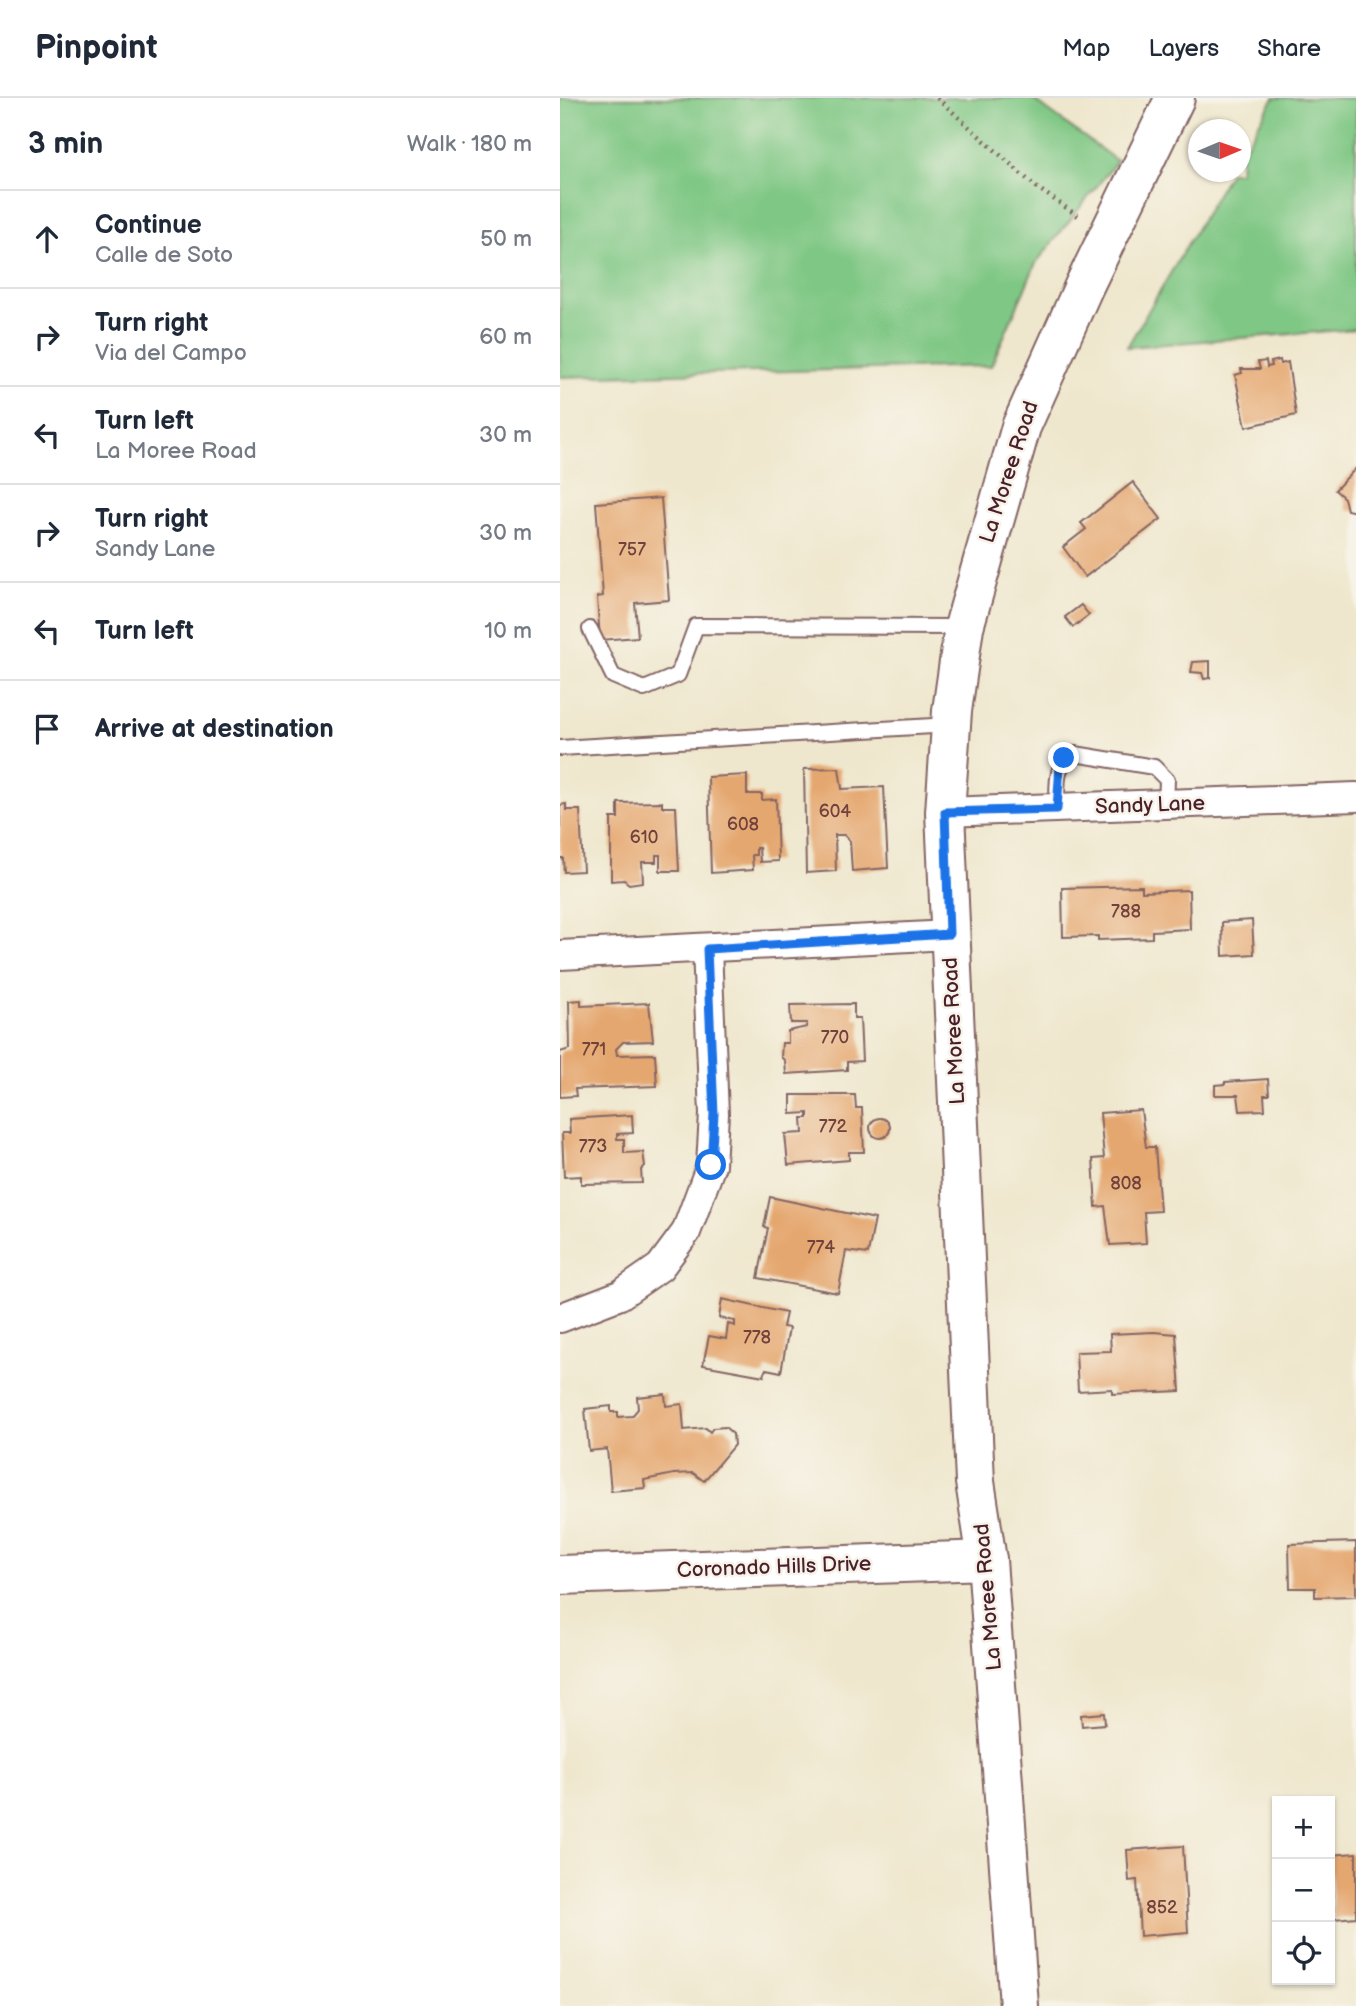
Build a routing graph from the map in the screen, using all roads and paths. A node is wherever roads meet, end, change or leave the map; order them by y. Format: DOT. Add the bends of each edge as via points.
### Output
graph roads {
  1 [pos="937,98"];
  2 [pos="1175,98"];
  3 [pos="1108,236"];
  4 [pos="964,628"];
  5 [pos="590,629"];
  6 [pos="952,725"];
  7 [pos="560,748"];
  8 [pos="1356,797"];
  9 [pos="1166,806"];
  10 [pos="1057,809"];
  11 [pos="945,812"];
  12 [pos="949,934"];
  13 [pos="707,949"];
  14 [pos="560,955"];
  15 [pos="560,1318"];
  16 [pos="987,1560"];
  17 [pos="560,1575"];
  18 [pos="1019,2006"];
  1 -- 3 [label="path" via="1036,187"];
  2 -- 3 [label="street, La Moree Road"];
  3 -- 4 [label="street, La Moree Road" via="1021,427"];
  4 -- 5 [label="lane" via="696,626 678,675 644,690 613,676"];
  4 -- 6 [label="street, La Moree Road"];
  6 -- 7 [label="lane"];
  6 -- 11 [label="street, La Moree Road"];
  8 -- 9 [label="street, Sandy Lane"];
  9 -- 10 [label="street, Sandy Lane"];
  9 -- 10 [label="lane" via="1167,780 1154,767 1075,754 1060,765"];
  10 -- 11 [label="street, Sandy Lane"];
  11 -- 12 [label="street, La Moree Road"];
  12 -- 13 [label="street"];
  12 -- 16 [label="street, La Moree Road" via="975,1482"];
  13 -- 14 [label="street"];
  13 -- 15 [label="street" via="714,1114 711,1165 687,1233 660,1267 620,1295"];
  16 -- 17 [label="street, Coronado Hills Drive"];
  16 -- 18 [label="street, La Moree Road"];
}
